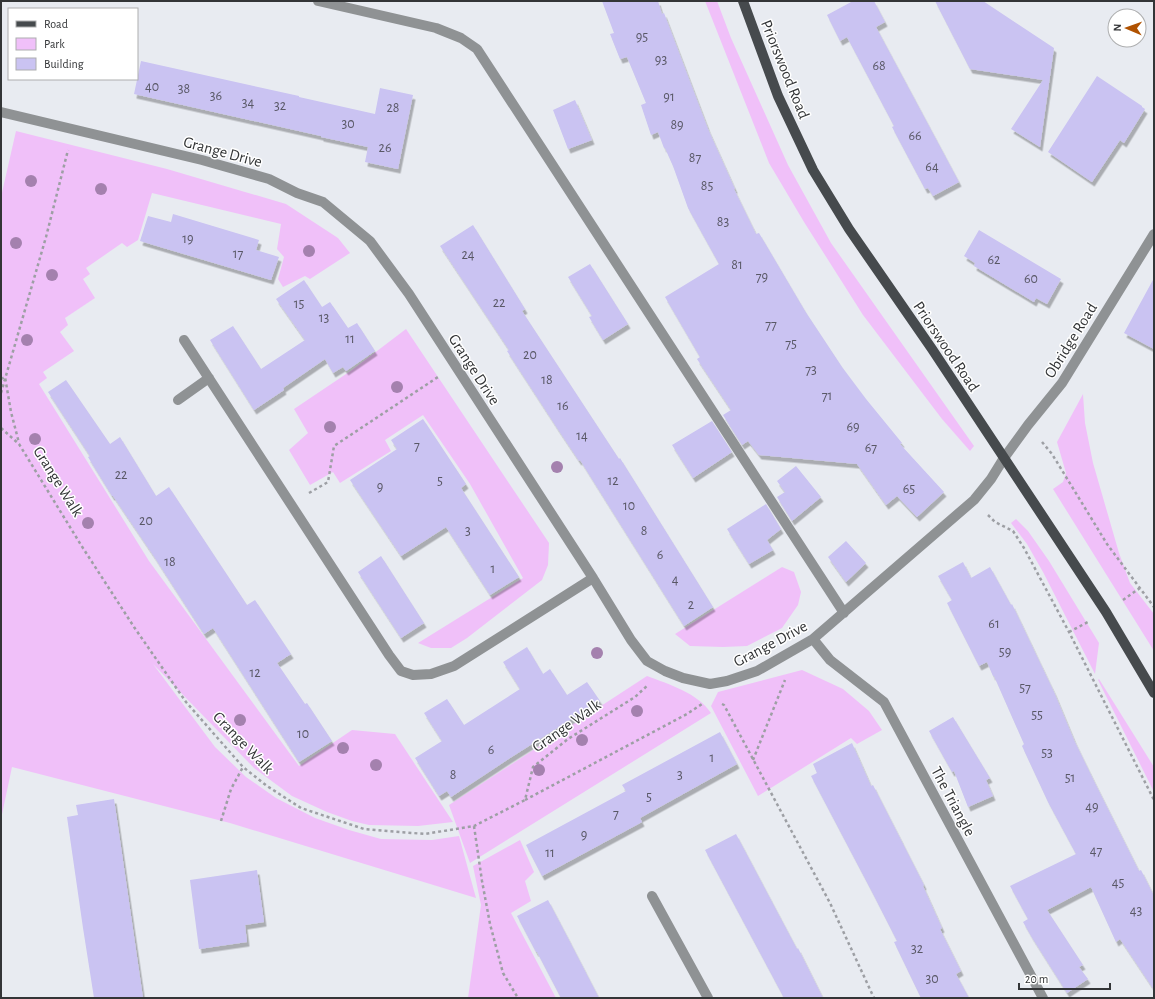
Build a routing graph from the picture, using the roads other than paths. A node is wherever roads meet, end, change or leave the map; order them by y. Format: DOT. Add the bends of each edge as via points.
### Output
graph roads {
  1 [pos="318,1"];
  2 [pos="743,1"];
  3 [pos="1,112"];
  4 [pos="1154,234"];
  5 [pos="184,340"];
  6 [pos="209,378"];
  7 [pos="178,400"];
  8 [pos="1004,458"];
  9 [pos="593,578"];
  10 [pos="844,613"];
  11 [pos="814,639"];
  12 [pos="1154,693"];
  13 [pos="652,896"];
  14 [pos="708,998"];
  15 [pos="1043,998"];
  1 -- 10 [label="street" via="436,28 477,48"];
  2 -- 8 [label="main road, Priorswood Road" via="778,96 813,170 849,229"];
  3 -- 9 [label="street, Grange Drive" via="202,160 268,179 323,202 370,241 409,294"];
  4 -- 8 [label="street, Obridge Road" via="1062,383"];
  5 -- 6 [label="street"];
  6 -- 7 [label="street"];
  6 -- 9 [label="street" via="400,671 413,675 431,674 454,666"];
  8 -- 10 [label="street, Grange Drive" via="974,500"];
  8 -- 12 [label="main road, Priorswood Road" via="1106,612"];
  9 -- 11 [label="street, Grange Drive" via="647,661 683,678 710,684 728,681 757,670"];
  10 -- 11 [label="street, Grange Drive"];
  11 -- 15 [label="street, The Triangle" via="830,660 884,702"];
  13 -- 14 [label="street"];
}
